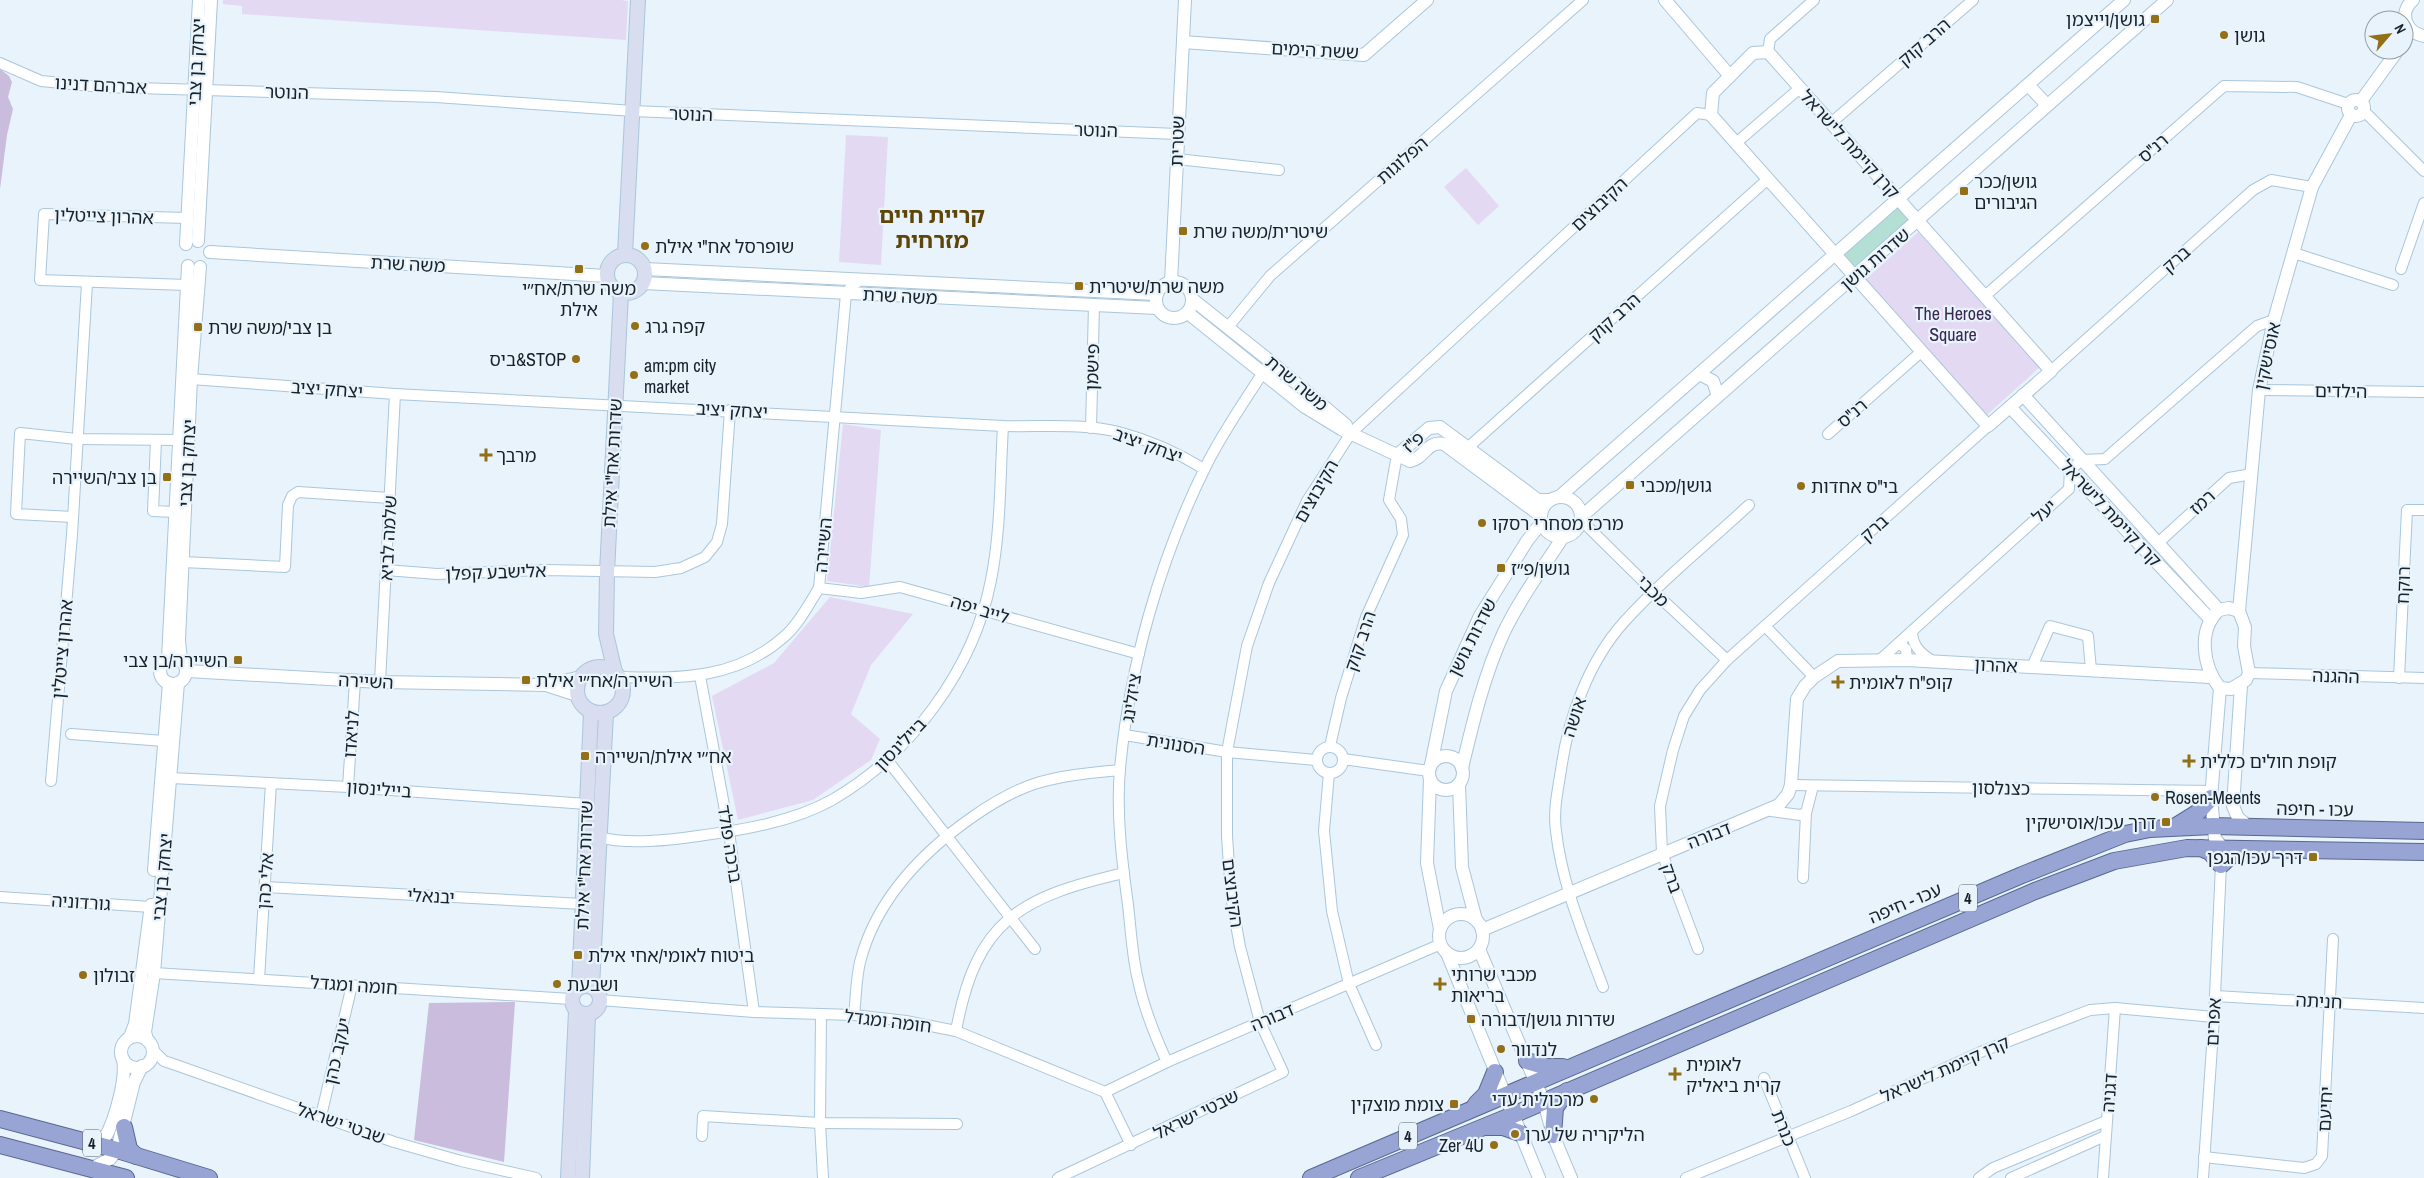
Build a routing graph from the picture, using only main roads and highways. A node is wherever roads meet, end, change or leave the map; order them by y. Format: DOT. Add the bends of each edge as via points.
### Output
graph roads {
  1 [pos="638,0"];
  2 [pos="625,254"];
  3 [pos="621,293"];
  4 [pos="606,634"];
  5 [pos="594,667"];
  6 [pos="617,674"];
  7 [pos="591,712"];
  8 [pos="606,713"];
  9 [pos="2211,794"];
  10 [pos="2176,826"];
  11 [pos="2424,831"];
  12 [pos="2201,848"];
  13 [pos="2246,848"];
  14 [pos="2424,852"];
  15 [pos="2402,853"];
  16 [pos="2424,863"];
  17 [pos="586,987"];
  18 [pos="579,1008"];
  19 [pos="1526,1060"];
  20 [pos="1568,1067"];
  21 [pos="1495,1072"];
  22 [pos="1568,1091"];
  23 [pos="1471,1109"];
  24 [pos="0,1119"];
  25 [pos="124,1127"];
  26 [pos="1482,1128"];
  27 [pos="1520,1133"];
  28 [pos="1553,1135"];
  29 [pos="0,1145"];
  30 [pos="136,1156"];
  31 [pos="126,1178"];
  32 [pos="208,1178"];
  33 [pos="568,1178"];
  34 [pos="582,1178"];
  35 [pos="1311,1178"];
  36 [pos="1358,1178"];
  1 -- 2 [label="main road"];
  2 -- 3 [label="main road" via="611,261 606,276 610,285"];
  2 -- 3 [label="main road" via="638,258 644,276 636,291"];
  3 -- 4 [label="main road, שדרות אח\"י אילת"];
  4 -- 5 [label="main road, שדרות אח\"י אילת"];
  4 -- 6 [label="main road, שדרות אח\"י אילת"];
  5 -- 6 [label="main road"];
  5 -- 7 [label="main road" via="581,677 577,688 577,696 584,708"];
  6 -- 8 [label="main road" via="624,691 622,699"];
  7 -- 8 [label="main road"];
  7 -- 17 [label="main road, שדרות אח\"י אילת" via="583,904"];
  8 -- 17 [label="main road, שדרות אח\"י אילת" via="597,899"];
  9 -- 10 [label="highway" via="2197,813"];
  10 -- 11 [label="highway, עכו - חיפה / 4"];
  10 -- 20 [label="highway, עכו - חיפה / 4" via="2124,834 2088,847"];
  12 -- 13 [label="highway, 4"];
  12 -- 13 [label="highway" via="2210,852 2221,865"];
  12 -- 22 [label="highway, 4" via="2128,858 2097,867"];
  13 -- 15 [label="highway, 4"];
  14 -- 15 [label="highway, 4"];
  15 -- 16 [label="highway"];
  17 -- 18 [label="main road" via="572,994"];
  17 -- 18 [label="main road" via="598,992 598,1008"];
  18 -- 33 [label="main road"];
  18 -- 34 [label="main road"];
  19 -- 20 [label="highway"];
  20 -- 23 [label="highway, עכו - חיפה / 4"];
  21 -- 23 [label="highway" via="1486,1094"];
  22 -- 26 [label="highway, 4"];
  22 -- 28 [label="highway" via="1556,1108"];
  23 -- 35 [label="highway, 4"];
  24 -- 30 [label="highway, 4"];
  25 -- 30 [label="highway" via="130,1149"];
  26 -- 27 [label="highway" via="1503,1127"];
  26 -- 36 [label="highway, 4"];
  29 -- 31 [label="highway, 4"];
  30 -- 32 [label="highway, 4"];
}
